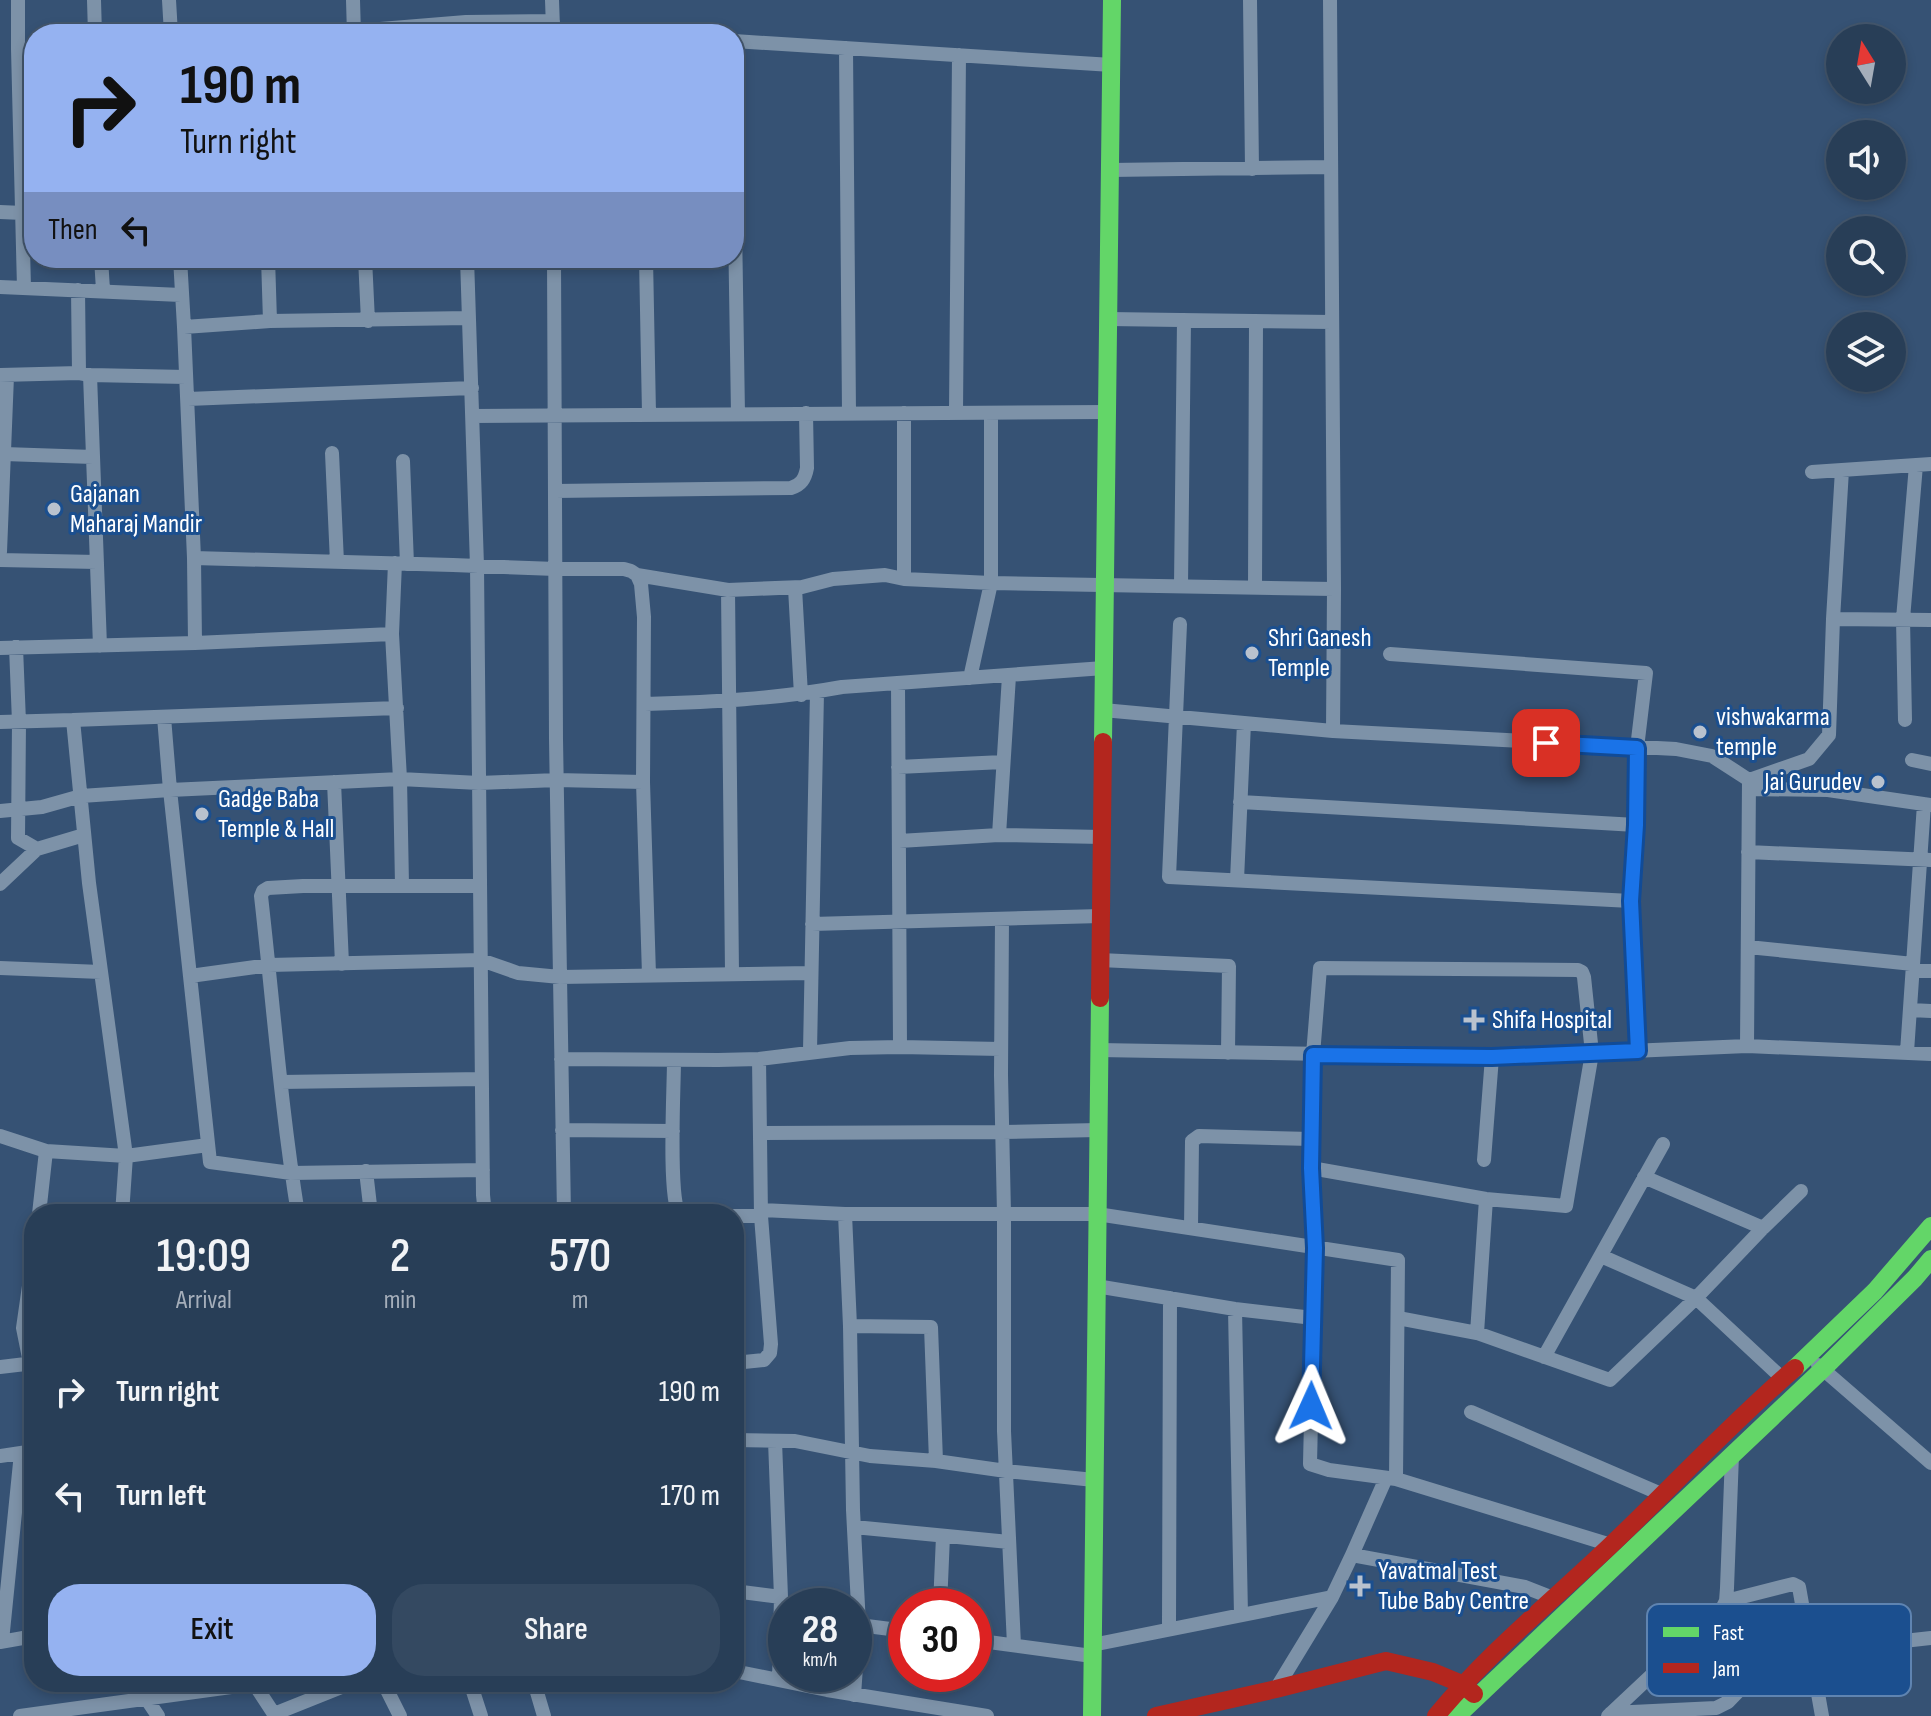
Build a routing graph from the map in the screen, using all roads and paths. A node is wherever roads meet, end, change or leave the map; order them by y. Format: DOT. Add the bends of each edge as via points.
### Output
graph roads {
  1 [pos="18,0"];
  2 [pos="94,0"];
  3 [pos="169,0"];
  4 [pos="353,0"];
  5 [pos="552,0"];
  6 [pos="1112,0"];
  7 [pos="1250,0"];
  8 [pos="1330,0"];
  9 [pos="95,24"];
  10 [pos="170,24"];
  11 [pos="354,24"];
  12 [pos="553,24"];
  13 [pos="744,42"];
  14 [pos="846,48"];
  15 [pos="18,49"];
  16 [pos="0,50"];
  17 [pos="959,55"];
  18 [pos="1112,65"];
  19 [pos="24,92"];
  20 [pos="1331,167"];
  21 [pos="1252,169"];
  22 [pos="1110,170"];
  23 [pos="24,188"];
  24 [pos="0,212"];
  25 [pos="23,213"];
  26 [pos="102,268"];
  27 [pos="180,268"];
  28 [pos="268,268"];
  29 [pos="365,268"];
  30 [pos="467,268"];
  31 [pos="554,268"];
  32 [pos="646,268"];
  33 [pos="736,268"];
  34 [pos="0,287"];
  35 [pos="24,288"];
  36 [pos="78,290"];
  37 [pos="103,290"];
  38 [pos="181,295"];
  39 [pos="469,318"];
  40 [pos="1108,319"];
  41 [pos="1184,320"];
  42 [pos="270,321"];
  43 [pos="368,321"];
  44 [pos="1256,321"];
  45 [pos="1332,322"];
  46 [pos="184,327"];
  47 [pos="85,374"];
  48 [pos="4,375"];
  49 [pos="186,377"];
  50 [pos="472,388"];
  51 [pos="188,399"];
  52 [pos="956,412"];
  53 [pos="1107,412"];
  54 [pos="806,413"];
  55 [pos="849,413"];
  56 [pos="904,413"];
  57 [pos="991,413"];
  58 [pos="649,414"];
  59 [pos="738,414"];
  60 [pos="555,415"];
  61 [pos="473,416"];
  62 [pos="332,453"];
  63 [pos="4,454"];
  64 [pos="93,457"];
  65 [pos="403,461"];
  66 [pos="1923,465"];
  67 [pos="1842,470"];
  68 [pos="1812,472"];
  69 [pos="555,491"];
  70 [pos="0,552"];
  71 [pos="194,558"];
  72 [pos="0,560"];
  73 [pos="97,562"];
  74 [pos="337,562"];
  75 [pos="401,563"];
  76 [pos="477,566"];
  77 [pos="556,569"];
  78 [pos="637,575"];
  79 [pos="904,579"];
  80 [pos="991,583"];
  81 [pos="1105,585"];
  82 [pos="1181,586"];
  83 [pos="1255,587"];
  84 [pos="795,588"];
  85 [pos="1334,589"];
  86 [pos="728,590"];
  87 [pos="1833,619"];
  88 [pos="1903,619"];
  89 [pos="1931,620"];
  90 [pos="1180,624"];
  91 [pos="392,634"];
  92 [pos="195,643"];
  93 [pos="100,646"];
  94 [pos="16,647"];
  95 [pos="0,648"];
  96 [pos="1390,654"];
  97 [pos="1104,668"];
  98 [pos="1009,676"];
  99 [pos="970,678"];
  100 [pos="898,683"];
  101 [pos="817,692"];
  102 [pos="801,695"];
  103 [pos="728,701"];
  104 [pos="645,704"];
  105 [pos="397,708"];
  106 [pos="1103,710"];
  107 [pos="164,717"];
  108 [pos="1176,717"];
  109 [pos="73,720"];
  110 [pos="1905,720"];
  111 [pos="0,722"];
  112 [pos="19,722"];
  113 [pos="1244,723"];
  114 [pos="1333,731"];
  115 [pos="1637,748"];
  116 [pos="1912,760"];
  117 [pos="1003,762"];
  118 [pos="1931,764"];
  119 [pos="898,767"];
  120 [pos="400,779"];
  121 [pos="557,780"];
  122 [pos="334,782"];
  123 [pos="643,782"];
  124 [pos="479,783"];
  125 [pos="1749,785"];
  126 [pos="170,790"];
  127 [pos="81,796"];
  128 [pos="1240,802"];
  129 [pos="1928,804"];
  130 [pos="18,810"];
  131 [pos="0,811"];
  132 [pos="1636,825"];
  133 [pos="84,835"];
  134 [pos="999,835"];
  135 [pos="1102,837"];
  136 [pos="899,841"];
  137 [pos="37,849"];
  138 [pos="1748,852"];
  139 [pos="1926,860"];
  140 [pos="1237,880"];
  141 [pos="0,884"];
  142 [pos="402,885"];
  143 [pos="339,886"];
  144 [pos="480,886"];
  145 [pos="1631,901"];
  146 [pos="1101,916"];
  147 [pos="1002,919"];
  148 [pos="899,923"];
  149 [pos="812,924"];
  150 [pos="1915,928"];
  151 [pos="1931,929"];
  152 [pos="1748,947"];
  153 [pos="481,960"];
  154 [pos="1100,960"];
  155 [pos="342,964"];
  156 [pos="269,965"];
  157 [pos="1913,967"];
  158 [pos="0,968"];
  159 [pos="1931,971"];
  160 [pos="101,972"];
  161 [pos="732,973"];
  162 [pos="811,973"];
  163 [pos="649,975"];
  164 [pos="190,976"];
  165 [pos="560,977"];
  166 [pos="1910,1010"];
  167 [pos="1931,1011"];
  168 [pos="1747,1046"];
  169 [pos="900,1047"];
  170 [pos="1001,1049"];
  171 [pos="1099,1050"];
  172 [pos="810,1051"];
  173 [pos="1638,1051"];
  174 [pos="1907,1052"];
  175 [pos="1228,1053"];
  176 [pos="1592,1053"];
  177 [pos="1931,1054"];
  178 [pos="1313,1055"];
  179 [pos="1492,1057"];
  180 [pos="561,1059"];
  181 [pos="759,1059"];
  182 [pos="674,1060"];
  183 [pos="482,1079"];
  184 [pos="281,1082"];
  185 [pos="562,1130"];
  186 [pos="1098,1130"];
  187 [pos="673,1131"];
  188 [pos="1002,1132"];
  189 [pos="760,1133"];
  190 [pos="0,1136"];
  191 [pos="1311,1139"];
  192 [pos="1663,1144"];
  193 [pos="208,1145"];
  194 [pos="46,1151"];
  195 [pos="126,1156"];
  196 [pos="1484,1160"];
  197 [pos="1311,1168"];
  198 [pos="483,1170"];
  199 [pos="366,1171"];
  200 [pos="291,1173"];
  201 [pos="1644,1177"];
  202 [pos="1801,1191"];
  203 [pos="1486,1199"];
  204 [pos="40,1204"];
  205 [pos="123,1204"];
  206 [pos="296,1204"];
  207 [pos="370,1204"];
  208 [pos="485,1204"];
  209 [pos="564,1204"];
  210 [pos="675,1204"];
  211 [pos="761,1213"];
  212 [pos="845,1214"];
  213 [pos="1004,1214"];
  214 [pos="1097,1214"];
  215 [pos="744,1215"];
  216 [pos="1931,1226"];
  217 [pos="1191,1228"];
  218 [pos="1763,1228"];
  219 [pos="1315,1248"];
  220 [pos="1601,1256"];
  221 [pos="1931,1259"];
  222 [pos="1096,1286"];
  223 [pos="1170,1298"];
  224 [pos="1696,1298"];
  225 [pos="1235,1309"];
  226 [pos="1313,1318"];
  227 [pos="1398,1318"];
  228 [pos="850,1326"];
  229 [pos="1477,1333"];
  230 [pos="1544,1357"];
  231 [pos="744,1362"];
  232 [pos="1816,1363"];
  233 [pos="24,1364"];
  234 [pos="0,1367"];
  235 [pos="1783,1379"];
  236 [pos="1471,1412"];
  237 [pos="744,1440"];
  238 [pos="775,1441"];
  239 [pos="24,1453"];
  240 [pos="852,1453"];
  241 [pos="1732,1454"];
  242 [pos="0,1456"];
  243 [pos="1929,1457"];
  244 [pos="936,1461"];
  245 [pos="1006,1471"];
  246 [pos="1391,1478"];
  247 [pos="24,1480"];
  248 [pos="1094,1480"];
  249 [pos="1661,1494"];
  250 [pos="854,1527"];
  251 [pos="1641,1528"];
  252 [pos="943,1536"];
  253 [pos="1009,1542"];
  254 [pos="1611,1545"];
  255 [pos="1352,1555"];
  256 [pos="781,1588"];
  257 [pos="857,1588"];
  258 [pos="941,1588"];
  259 [pos="744,1592"];
  260 [pos="768,1595"];
  261 [pos="1332,1597"];
  262 [pos="1553,1598"];
  263 [pos="1726,1601"];
  264 [pos="1724,1604"];
  265 [pos="1803,1604"];
  266 [pos="1241,1615"];
  267 [pos="1169,1629"];
  268 [pos="24,1638"];
  269 [pos="1931,1638"];
  270 [pos="1911,1640"];
  271 [pos="1,1641"];
  272 [pos="992,1642"];
  273 [pos="1014,1645"];
  274 [pos="1092,1650"];
  275 [pos="744,1673"];
  276 [pos="768,1678"];
  277 [pos="1647,1679"];
  278 [pos="1462,1684"];
  279 [pos="1276,1689"];
  280 [pos="189,1692"];
  281 [pos="259,1692"];
  282 [pos="330,1692"];
  283 [pos="388,1692"];
  284 [pos="473,1692"];
  285 [pos="537,1692"];
  286 [pos="839,1692"];
  287 [pos="854,1692"];
  288 [pos="854,1695"];
  289 [pos="1477,1696"];
  290 [pos="1734,1696"];
  291 [pos="1819,1696"];
  292 [pos="146,1698"];
  293 [pos="935,1712"];
  294 [pos="60,1713"];
  295 [pos="274,1715"];
  296 [pos="1609,1715"];
  297 [pos="20,1716"];
  298 [pos="158,1716"];
  299 [pos="400,1716"];
  300 [pos="481,1716"];
  301 [pos="544,1716"];
  302 [pos="987,1716"];
  303 [pos="1092,1716"];
  304 [pos="1156,1716"];
  305 [pos="1436,1716"];
  306 [pos="1457,1716"];
  307 [pos="1822,1716"];
  1 -- 15 [label="street"];
  2 -- 9 [label="street"];
  3 -- 10 [label="street"];
  4 -- 11 [label="street"];
  5 -- 12 [label="street"];
  6 -- 18 [label="street"];
  7 -- 21 [label="street"];
  8 -- 20 [label="street"];
  13 -- 14 [label="street"];
  14 -- 17 [label="street"];
  14 -- 55 [label="street"];
  15 -- 16 [label="street"];
  15 -- 19 [label="street"];
  17 -- 18 [label="street"];
  17 -- 52 [label="street"];
  18 -- 22 [label="street"];
  20 -- 21 [label="street"];
  20 -- 45 [label="street"];
  21 -- 22 [label="street"];
  22 -- 40 [label="street"];
  23 -- 25 [label="street"];
  24 -- 25 [label="street"];
  25 -- 35 [label="street"];
  26 -- 37 [label="street"];
  27 -- 38 [label="street"];
  28 -- 42 [label="street"];
  29 -- 43 [label="street"];
  30 -- 39 [label="street"];
  31 -- 60 [label="street"];
  32 -- 58 [label="street"];
  33 -- 59 [label="street"];
  34 -- 35 [label="street"];
  35 -- 36 [label="street"];
  36 -- 37 [label="street"];
  36 -- 47 [label="street"];
  37 -- 38 [label="street"];
  38 -- 46 [label="street"];
  39 -- 43 [label="street"];
  39 -- 50 [label="street"];
  40 -- 41 [label="street"];
  40 -- 53 [label="street"];
  41 -- 44 [label="street"];
  41 -- 82 [label="street"];
  42 -- 43 [label="street"];
  42 -- 46 [label="street"];
  44 -- 45 [label="street"];
  44 -- 83 [label="street"];
  45 -- 85 [label="street"];
  46 -- 49 [label="street"];
  47 -- 48 [label="street"];
  47 -- 49 [label="street"];
  47 -- 64 [label="street"];
  48 -- 63 [label="street"];
  49 -- 51 [label="street"];
  50 -- 51 [label="street"];
  50 -- 61 [label="street"];
  51 -- 71 [label="street"];
  52 -- 56 [label="street"];
  52 -- 57 [label="street"];
  53 -- 57 [label="street"];
  53 -- 81 [label="street"];
  54 -- 55 [label="street"];
  54 -- 59 [label="street"];
  54 -- 69 [label="street" via="806,476 791,488"];
  55 -- 56 [label="street"];
  56 -- 79 [label="street"];
  57 -- 80 [label="street"];
  58 -- 59 [label="street"];
  58 -- 60 [label="street"];
  60 -- 61 [label="street"];
  60 -- 69 [label="street"];
  61 -- 76 [label="street"];
  62 -- 74 [label="street"];
  63 -- 64 [label="street"];
  63 -- 70 [label="street"];
  64 -- 73 [label="street"];
  65 -- 75 [label="street"];
  66 -- 67 [label="street"];
  66 -- 88 [label="street"];
  67 -- 68 [label="street"];
  67 -- 87 [label="street"];
  69 -- 77 [label="street"];
  71 -- 74 [label="street"];
  71 -- 92 [label="street"];
  72 -- 73 [label="street"];
  73 -- 93 [label="street"];
  74 -- 75 [label="street"];
  75 -- 76 [label="street"];
  75 -- 91 [label="street"];
  76 -- 77 [label="street"];
  76 -- 124 [label="street"];
  77 -- 78 [label="street" via="624,569"];
  77 -- 121 [label="street"];
  78 -- 86 [label="street"];
  78 -- 104 [label="street" via="644,617"];
  79 -- 80 [label="street"];
  79 -- 84 [label="street" via="863,576"];
  80 -- 81 [label="street"];
  80 -- 99 [label="street"];
  81 -- 82 [label="street"];
  81 -- 97 [label="street"];
  82 -- 83 [label="street"];
  83 -- 85 [label="street"];
  84 -- 86 [label="street"];
  84 -- 102 [label="street"];
  85 -- 114 [label="street"];
  86 -- 103 [label="street"];
  87 -- 88 [label="street"];
  87 -- 125 [label="street" via="1829,735 1809,759"];
  88 -- 89 [label="street"];
  88 -- 110 [label="street"];
  90 -- 108 [label="street"];
  91 -- 92 [label="street"];
  91 -- 105 [label="street"];
  92 -- 93 [label="street"];
  93 -- 94 [label="street"];
  94 -- 95 [label="street"];
  94 -- 112 [label="street"];
  96 -- 115 [label="street" via="1646,673"];
  97 -- 98 [label="street"];
  97 -- 106 [label="street"];
  98 -- 99 [label="street"];
  98 -- 117 [label="street"];
  99 -- 100 [label="street"];
  100 -- 101 [label="street"];
  100 -- 119 [label="street"];
  101 -- 102 [label="street"];
  101 -- 149 [label="street"];
  102 -- 103 [label="street"];
  103 -- 104 [label="street"];
  103 -- 161 [label="street"];
  104 -- 123 [label="street"];
  105 -- 107 [label="street"];
  105 -- 120 [label="street"];
  106 -- 108 [label="street"];
  106 -- 135 [label="street"];
  107 -- 109 [label="street"];
  107 -- 126 [label="street"];
  108 -- 113 [label="street"];
  108 -- 140 [label="street" via="1169,877"];
  109 -- 112 [label="street"];
  109 -- 127 [label="street"];
  111 -- 112 [label="street"];
  112 -- 130 [label="street"];
  113 -- 114 [label="street"];
  113 -- 128 [label="street"];
  114 -- 115 [label="street"];
  115 -- 125 [label="street" via="1712,756"];
  115 -- 132 [label="street"];
  116 -- 118 [label="street"];
  117 -- 119 [label="street"];
  117 -- 134 [label="street"];
  119 -- 136 [label="street"];
  120 -- 122 [label="street"];
  120 -- 124 [label="street"];
  120 -- 142 [label="street"];
  121 -- 123 [label="street"];
  121 -- 124 [label="street"];
  121 -- 165 [label="street"];
  122 -- 126 [label="street"];
  122 -- 143 [label="street"];
  123 -- 163 [label="street"];
  124 -- 144 [label="street"];
  125 -- 129 [label="street"];
  125 -- 138 [label="street"];
  126 -- 127 [label="street"];
  126 -- 164 [label="street"];
  127 -- 130 [label="street"];
  127 -- 133 [label="street"];
  128 -- 132 [label="street"];
  128 -- 140 [label="street"];
  129 -- 139 [label="street"];
  130 -- 131 [label="street"];
  130 -- 137 [label="street" via="18,838"];
  132 -- 145 [label="street"];
  133 -- 137 [label="street"];
  133 -- 160 [label="street"];
  134 -- 135 [label="street"];
  134 -- 136 [label="street"];
  135 -- 146 [label="street"];
  136 -- 148 [label="street"];
  137 -- 141 [label="street"];
  138 -- 139 [label="street"];
  138 -- 152 [label="street"];
  139 -- 150 [label="street"];
  140 -- 145 [label="street"];
  142 -- 143 [label="street"];
  142 -- 144 [label="street"];
  143 -- 155 [label="street"];
  143 -- 156 [label="street" via="263,891"];
  144 -- 153 [label="street"];
  145 -- 173 [label="street"];
  146 -- 147 [label="street"];
  146 -- 154 [label="street"];
  147 -- 148 [label="street"];
  147 -- 170 [label="street"];
  148 -- 149 [label="street"];
  148 -- 169 [label="street"];
  149 -- 162 [label="street"];
  150 -- 151 [label="street"];
  150 -- 157 [label="street"];
  152 -- 157 [label="street"];
  152 -- 168 [label="street"];
  153 -- 155 [label="street"];
  153 -- 165 [label="street" via="518,973"];
  153 -- 183 [label="street"];
  154 -- 171 [label="street"];
  154 -- 175 [label="street" via="1229,966"];
  155 -- 156 [label="street"];
  156 -- 164 [label="street"];
  156 -- 184 [label="street"];
  157 -- 159 [label="street"];
  157 -- 166 [label="street"];
  158 -- 160 [label="street"];
  160 -- 195 [label="street"];
  161 -- 162 [label="street"];
  161 -- 163 [label="street"];
  162 -- 172 [label="street"];
  163 -- 165 [label="street"];
  164 -- 193 [label="street"];
  165 -- 180 [label="street"];
  166 -- 167 [label="street"];
  166 -- 174 [label="street"];
  168 -- 173 [label="street"];
  168 -- 174 [label="street"];
  169 -- 170 [label="street"];
  169 -- 172 [label="street"];
  170 -- 188 [label="street"];
  171 -- 175 [label="street"];
  171 -- 186 [label="street"];
  172 -- 181 [label="street"];
  173 -- 176 [label="street"];
  174 -- 177 [label="street"];
  175 -- 178 [label="street"];
  176 -- 178 [label="street" via="1584,977 1578,970 1320,968"];
  176 -- 179 [label="street"];
  176 -- 203 [label="street" via="1566,1206"];
  178 -- 179 [label="street"];
  178 -- 191 [label="street"];
  179 -- 196 [label="street"];
  180 -- 182 [label="street"];
  180 -- 185 [label="street"];
  181 -- 182 [label="street"];
  181 -- 189 [label="street"];
  182 -- 187 [label="street"];
  183 -- 184 [label="street"];
  183 -- 198 [label="street"];
  184 -- 200 [label="street"];
  185 -- 187 [label="street"];
  185 -- 209 [label="street"];
  186 -- 188 [label="street"];
  186 -- 214 [label="street"];
  187 -- 210 [label="street"];
  188 -- 189 [label="street"];
  188 -- 213 [label="street"];
  189 -- 211 [label="street"];
  190 -- 194 [label="street"];
  191 -- 197 [label="street"];
  191 -- 217 [label="street" via="1194,1138"];
  192 -- 201 [label="street"];
  193 -- 195 [label="street"];
  193 -- 200 [label="street" via="210,1162"];
  194 -- 195 [label="street"];
  194 -- 204 [label="street"];
  195 -- 205 [label="street"];
  197 -- 203 [label="street"];
  197 -- 219 [label="street"];
  198 -- 199 [label="street"];
  198 -- 208 [label="street"];
  199 -- 200 [label="street"];
  199 -- 207 [label="street"];
  200 -- 206 [label="street"];
  201 -- 218 [label="street"];
  201 -- 220 [label="street"];
  202 -- 218 [label="street"];
  203 -- 229 [label="street"];
  211 -- 212 [label="street"];
  211 -- 215 [label="street"];
  211 -- 231 [label="street" via="770,1353 764,1360"];
  212 -- 213 [label="street"];
  212 -- 228 [label="street"];
  213 -- 214 [label="street"];
  213 -- 245 [label="street"];
  214 -- 217 [label="street"];
  214 -- 222 [label="street"];
  216 -- 232 [label="street"];
  217 -- 219 [label="street"];
  218 -- 224 [label="street"];
  219 -- 226 [label="street"];
  219 -- 227 [label="street" via="1398,1260"];
  220 -- 224 [label="street"];
  220 -- 230 [label="street"];
  221 -- 232 [label="street"];
  222 -- 223 [label="street"];
  222 -- 248 [label="street"];
  223 -- 225 [label="street"];
  223 -- 267 [label="street"];
  224 -- 230 [label="street" via="1610,1380"];
  224 -- 235 [label="street"];
  225 -- 226 [label="street"];
  225 -- 266 [label="street"];
  226 -- 246 [label="street" via="1310,1464"];
  227 -- 229 [label="street"];
  227 -- 246 [label="street"];
  228 -- 240 [label="street"];
  228 -- 244 [label="street" via="931,1327"];
  229 -- 230 [label="street"];
  232 -- 235 [label="street"];
  232 -- 241 [label="street"];
  232 -- 243 [label="street"];
  233 -- 234 [label="street"];
  235 -- 249 [label="street"];
  236 -- 249 [label="street"];
  237 -- 238 [label="street"];
  238 -- 240 [label="street"];
  238 -- 256 [label="street"];
  239 -- 242 [label="street"];
  240 -- 244 [label="street"];
  240 -- 250 [label="street"];
  241 -- 251 [label="street"];
  241 -- 263 [label="street"];
  244 -- 245 [label="street"];
  245 -- 248 [label="street"];
  245 -- 253 [label="street"];
  246 -- 254 [label="street"];
  246 -- 255 [label="street"];
  247 -- 271 [label="street"];
  248 -- 274 [label="street"];
  249 -- 251 [label="street"];
  250 -- 252 [label="street"];
  250 -- 257 [label="street"];
  251 -- 254 [label="street"];
  251 -- 289 [label="street"];
  252 -- 253 [label="street"];
  252 -- 258 [label="street"];
  253 -- 273 [label="street"];
  254 -- 262 [label="street"];
  255 -- 261 [label="street"];
  255 -- 262 [label="street" via="1525,1587"];
  259 -- 260 [label="street"];
  261 -- 266 [label="street"];
  261 -- 279 [label="street"];
  262 -- 278 [label="street"];
  263 -- 264 [label="street"];
  263 -- 265 [label="street" via="1796,1585"];
  266 -- 267 [label="street"];
  267 -- 274 [label="street"];
  268 -- 271 [label="street"];
  269 -- 270 [label="street"];
  272 -- 273 [label="street"];
  273 -- 274 [label="street"];
  274 -- 303 [label="street"];
  275 -- 276 [label="street"];
  277 -- 296 [label="street"];
  278 -- 279 [label="street" via="1386,1661"];
  278 -- 289 [label="street"];
  278 -- 305 [label="street"];
  279 -- 304 [label="street"];
  280 -- 292 [label="street"];
  281 -- 295 [label="street"];
  282 -- 295 [label="street"];
  283 -- 299 [label="street"];
  284 -- 300 [label="street"];
  285 -- 301 [label="street"];
  286 -- 288 [label="street"];
  287 -- 288 [label="street"];
  288 -- 293 [label="street"];
  289 -- 306 [label="street"];
  290 -- 296 [label="street" via="1716,1708"];
  291 -- 307 [label="street"];
  292 -- 294 [label="street"];
  292 -- 298 [label="street"];
  293 -- 302 [label="street"];
  294 -- 297 [label="street"];
}
